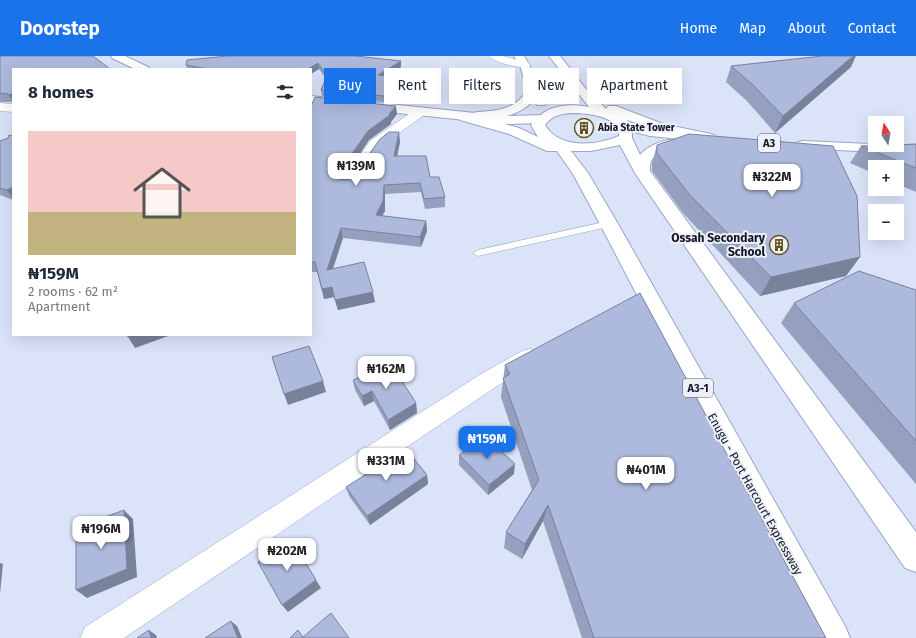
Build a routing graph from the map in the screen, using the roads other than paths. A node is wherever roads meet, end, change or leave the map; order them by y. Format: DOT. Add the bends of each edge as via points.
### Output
graph roads {
  1 [pos="116,56"];
  2 [pos="494,56"];
  3 [pos="554,56"];
  4 [pos="522,60"];
  5 [pos="142,68"];
  6 [pos="563,68"];
  7 [pos="579,88"];
  8 [pos="312,100"];
  9 [pos="523,103"];
  10 [pos="538,104"];
  11 [pos="0,107"];
  12 [pos="12,108"];
  13 [pos="420,112"];
  14 [pos="603,113"];
  15 [pos="462,117"];
  16 [pos="547,127"];
  17 [pos="624,131"];
  18 [pos="711,141"];
  19 [pos="916,150"];
  20 [pos="916,158"];
  21 [pos="643,172"];
  22 [pos="584,180"];
  23 [pos="347,184"];
  24 [pos="610,224"];
  25 [pos="478,253"];
  26 [pos="550,346"];
  27 [pos="916,558"];
  28 [pos="96,638"];
  29 [pos="834,638"];
  1 -- 5 [label="main road"];
  2 -- 4 [label="street" via="507,61"];
  3 -- 6 [label="main road"];
  7 -- 14 [label="main road"];
  7 -- 18 [label="main road" via="626,116"];
  8 -- 13 [label="main road"];
  9 -- 15 [label="main road" via="504,112"];
  10 -- 16 [label="main road, Enugu - Port Harcourt Expressway"];
  11 -- 12 [label="street"];
  13 -- 15 [label="main road"];
  13 -- 23 [label="street" via="375,144"];
  14 -- 16 [label="main road" via="574,109"];
  14 -- 17 [label="main road" via="616,118"];
  15 -- 16 [label="main road"];
  15 -- 22 [label="main road" via="514,131 547,145 560,154"];
  16 -- 17 [label="main road" via="572,146 588,148 617,143"];
  16 -- 22 [label="main road, Enugu - Port Harcourt Expressway / A3-1"];
  17 -- 18 [label="main road" via="652,138"];
  17 -- 21 [label="main road" via="629,150"];
  18 -- 21 [label="main road" via="668,145 653,151 643,162"];
  19 -- 20 [label="main road, A3" via="793,149"];
  21 -- 27 [label="main road"];
  22 -- 24 [label="main road, Enugu - Port Harcourt Expressway / A3-1"];
  24 -- 25 [label="lane"];
  24 -- 29 [label="main road, Enugu - Port Harcourt Expressway / A3-1" via="636,300"];
  26 -- 28 [label="street" via="489,380"];
}
